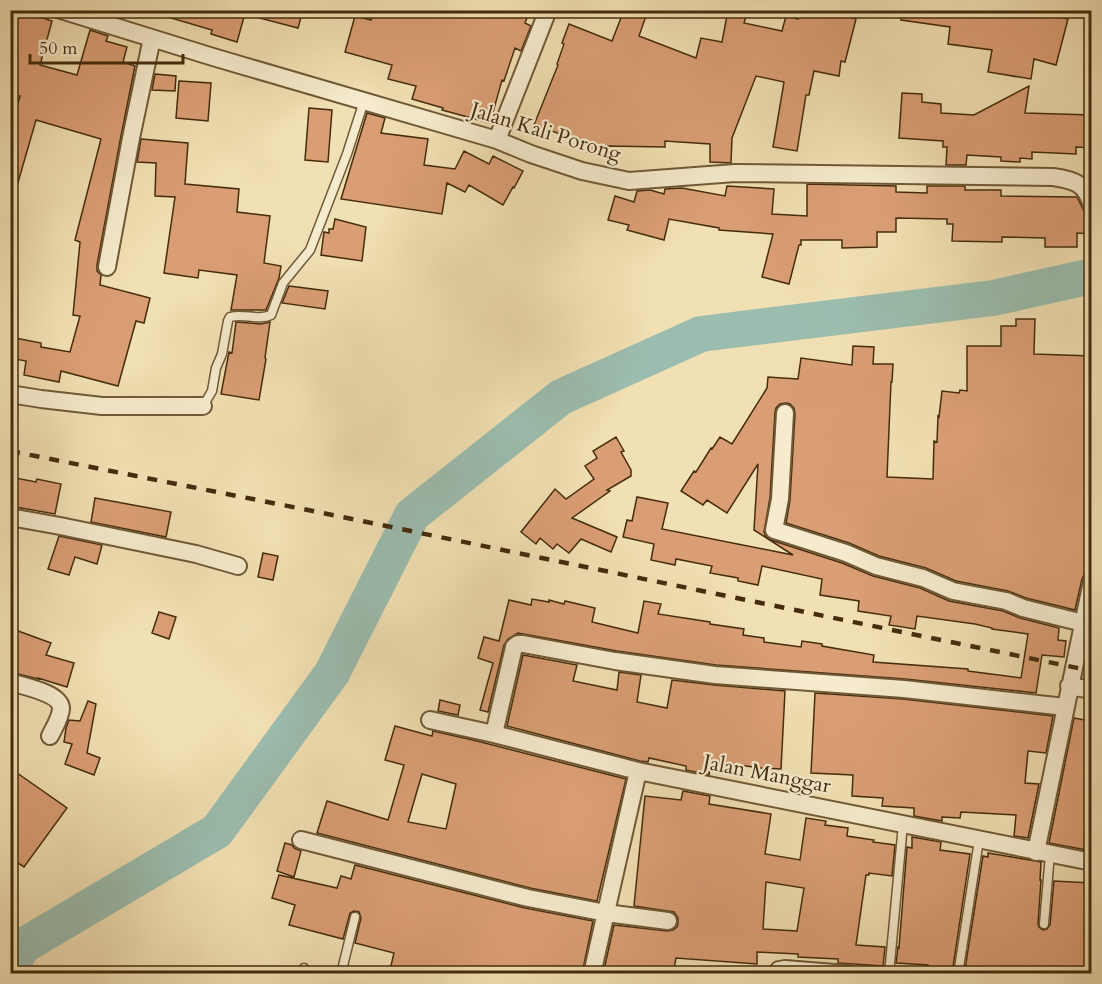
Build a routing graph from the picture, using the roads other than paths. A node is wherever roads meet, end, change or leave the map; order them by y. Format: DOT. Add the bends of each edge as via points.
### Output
graph roads {
  1 [pos="61,10"];
  2 [pos="548,10"];
  3 [pos="152,38"];
  4 [pos="364,101"];
  5 [pos="497,140"];
  6 [pos="1092,175"];
  7 [pos="1071,180"];
  8 [pos="1092,206"];
  9 [pos="107,267"];
  10 [pos="10,394"];
  11 [pos="203,406"];
  12 [pos="786,413"];
  13 [pos="18,519"];
  14 [pos="238,566"];
  15 [pos="1092,582"];
  16 [pos="1083,623"];
  17 [pos="1085,644"];
  18 [pos="10,682"];
  19 [pos="1069,686"];
  20 [pos="1092,690"];
  21 [pos="1065,707"];
  22 [pos="430,720"];
  23 [pos="494,734"];
  24 [pos="50,736"];
  25 [pos="638,771"];
  26 [pos="903,824"];
  27 [pos="301,840"];
  28 [pos="979,840"];
  29 [pos="1043,853"];
  30 [pos="1092,862"];
  31 [pos="606,913"];
  32 [pos="355,917"];
  33 [pos="668,921"];
  34 [pos="1044,924"];
  35 [pos="959,968"];
  36 [pos="341,974"];
  37 [pos="592,974"];
  38 [pos="778,974"];
  39 [pos="847,974"];
  40 [pos="889,974"];
  1 -- 3 [label="street, Jalan Kali Porong"];
  2 -- 5 [label="street"];
  3 -- 4 [label="street, Jalan Kali Porong"];
  3 -- 9 [label="street"];
  4 -- 5 [label="street, Jalan Kali Porong"];
  4 -- 11 [label="lane" via="310,249 283,283 271,315 230,317 212,392"];
  5 -- 7 [label="street, Jalan Kali Porong" via="582,171 629,181 735,173"];
  6 -- 7 [label="street, Jalan Kali Porong"];
  7 -- 8 [label="street" via="1082,186"];
  10 -- 11 [label="street" via="102,406"];
  12 -- 16 [label="street" via="774,530 952,591 1006,601"];
  13 -- 14 [label="street"];
  15 -- 16 [label="street"];
  16 -- 17 [label="street"];
  17 -- 19 [label="street"];
  18 -- 24 [label="street" via="58,700 60,715"];
  19 -- 20 [label="street"];
  19 -- 21 [label="street"];
  21 -- 23 [label="street" via="904,689 715,675 518,644 514,647"];
  21 -- 29 [label="street"];
  22 -- 23 [label="street, Jalan Manggar"];
  23 -- 25 [label="street, Jalan Manggar"];
  25 -- 26 [label="street, Jalan Manggar"];
  25 -- 31 [label="street"];
  26 -- 28 [label="street, Jalan Manggar"];
  26 -- 40 [label="lane"];
  27 -- 31 [label="street" via="506,893"];
  28 -- 29 [label="street, Jalan Manggar"];
  28 -- 35 [label="lane"];
  29 -- 30 [label="street, Jalan Manggar"];
  29 -- 34 [label="lane"];
  31 -- 33 [label="street"];
  31 -- 37 [label="street"];
  32 -- 36 [label="lane"];
  38 -- 39 [label="street" via="786,969"];
}
